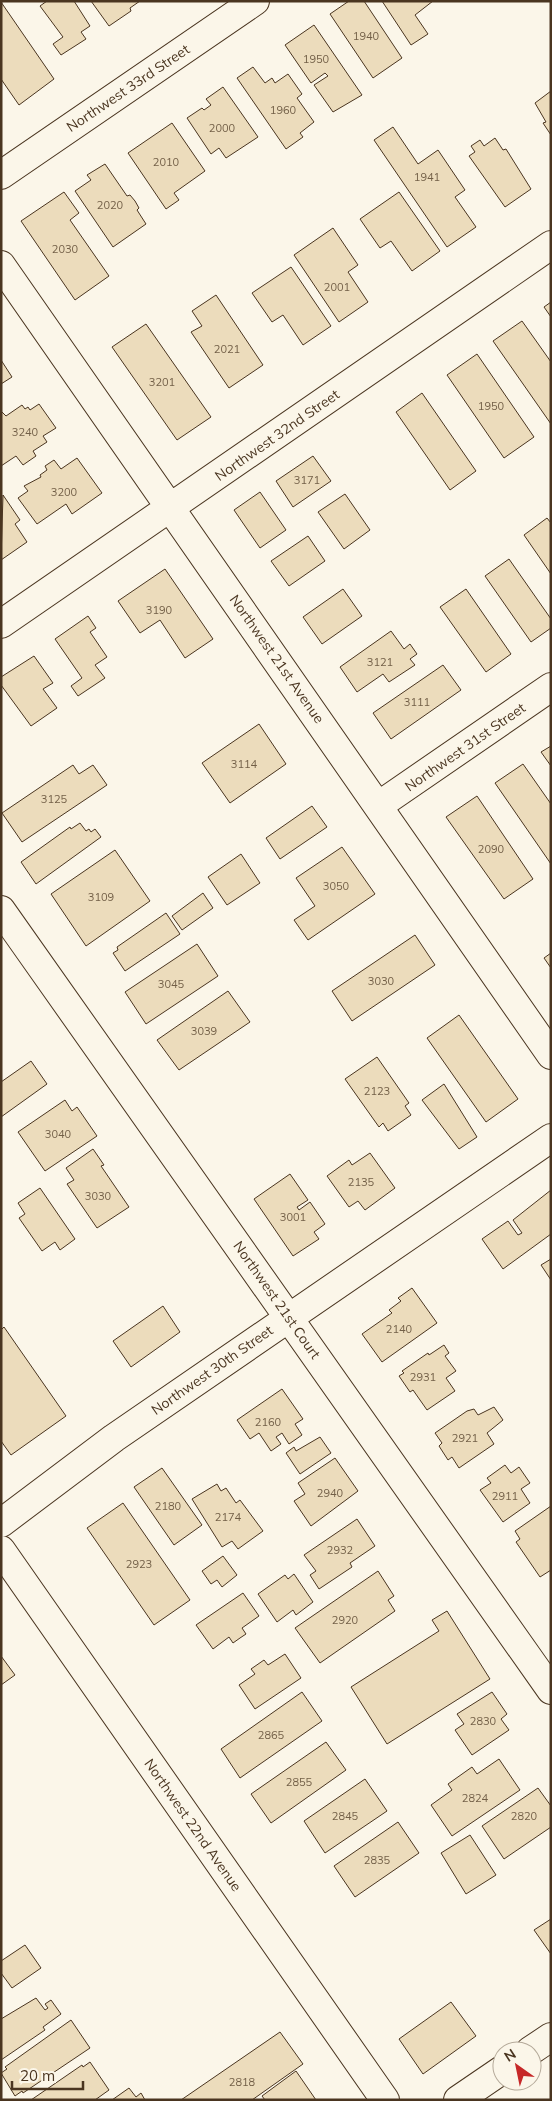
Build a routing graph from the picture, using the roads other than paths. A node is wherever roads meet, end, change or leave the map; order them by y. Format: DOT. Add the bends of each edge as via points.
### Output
graph roads {
  1 [pos="255,1"];
  2 [pos="1,175"];
  3 [pos="551,245"];
  4 [pos="1,265"];
  5 [pos="172,508"];
  6 [pos="1,624"];
  7 [pos="551,687"];
  8 [pos="378,806"];
  9 [pos="1,910"];
  10 [pos="551,1055"];
  11 [pos="551,1138"];
  12 [pos="289,1317"];
  13 [pos="1,1523"];
  14 [pos="1,1550"];
  15 [pos="551,1690"];
  16 [pos="492,2077"];
  17 [pos="385,2100"];
  18 [pos="458,2100"];
  1 -- 2 [label="street, Northwest 33rd Street"];
  3 -- 5 [label="street, Northwest 32nd Street"];
  4 -- 5 [label="street, Northwest 21st Avenue"];
  5 -- 6 [label="street, Northwest 32nd Street"];
  5 -- 8 [label="street, Northwest 21st Avenue"];
  7 -- 8 [label="street, Northwest 31st Street"];
  8 -- 10 [label="street, Northwest 21st Avenue"];
  9 -- 12 [label="street, Northwest 21st Court"];
  11 -- 12 [label="street, Northwest 30th Street"];
  12 -- 13 [label="street, Northwest 30th Street" via="114,1438"];
  12 -- 15 [label="street, Northwest 21st Court"];
  14 -- 17 [label="street, Northwest 22nd Avenue"];
  16 -- 18 [label="street"];
}
